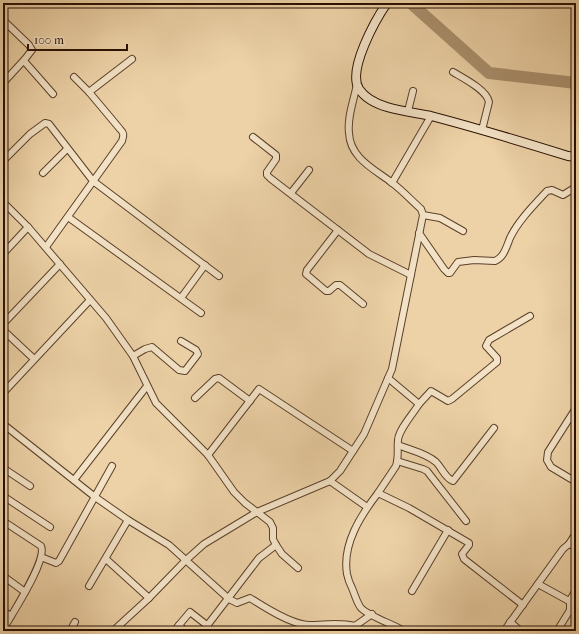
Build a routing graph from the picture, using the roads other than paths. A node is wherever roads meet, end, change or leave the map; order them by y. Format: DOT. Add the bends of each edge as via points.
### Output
graph roads {
  1 [pos="388,3"];
  2 [pos="3,20"];
  3 [pos="24,60"];
  4 [pos="132,60"];
  5 [pos="453,72"];
  6 [pos="74,77"];
  7 [pos="3,83"];
  8 [pos="357,84"];
  9 [pos="413,91"];
  10 [pos="89,92"];
  11 [pos="53,94"];
  12 [pos="408,111"];
  13 [pos="431,116"];
  14 [pos="482,130"];
  15 [pos="253,137"];
  16 [pos="67,149"];
  17 [pos="576,157"];
  18 [pos="3,161"];
  19 [pos="309,170"];
  20 [pos="43,173"];
  21 [pos="93,181"];
  22 [pos="392,183"];
  23 [pos="576,187"];
  24 [pos="291,193"];
  25 [pos="3,202"];
  26 [pos="423,215"];
  27 [pos="68,217"];
  28 [pos="28,227"];
  29 [pos="338,230"];
  30 [pos="463,231"];
  31 [pos="419,233"];
  32 [pos="46,247"];
  33 [pos="3,254"];
  34 [pos="60,264"];
  35 [pos="205,266"];
  36 [pos="411,275"];
  37 [pos="219,276"];
  38 [pos="181,298"];
  39 [pos="90,300"];
  40 [pos="363,304"];
  41 [pos="201,313"];
  42 [pos="530,316"];
  43 [pos="3,324"];
  44 [pos="3,330"];
  45 [pos="181,341"];
  46 [pos="133,356"];
  47 [pos="34,359"];
  48 [pos="388,378"];
  49 [pos="147,386"];
  50 [pos="3,393"];
  51 [pos="195,398"];
  52 [pos="250,401"];
  53 [pos="419,404"];
  54 [pos="576,408"];
  55 [pos="3,424"];
  56 [pos="494,428"];
  57 [pos="398,445"];
  58 [pos="353,451"];
  59 [pos="208,455"];
  60 [pos="397,461"];
  61 [pos="112,466"];
  62 [pos="3,468"];
  63 [pos="74,480"];
  64 [pos="330,481"];
  65 [pos="576,482"];
  66 [pos="30,486"];
  67 [pos="378,493"];
  68 [pos="3,496"];
  69 [pos="96,497"];
  70 [pos="367,507"];
  71 [pos="257,512"];
  72 [pos="3,520"];
  73 [pos="128,520"];
  74 [pos="466,521"];
  75 [pos="50,527"];
  76 [pos="448,530"];
  77 [pos="576,533"];
  78 [pos="569,544"];
  79 [pos="276,545"];
  80 [pos="576,547"];
  81 [pos="41,557"];
  82 [pos="106,558"];
  83 [pos="185,561"];
  84 [pos="298,568"];
  85 [pos="3,576"];
  86 [pos="538,584"];
  87 [pos="89,586"];
  88 [pos="576,590"];
  89 [pos="412,591"];
  90 [pos="25,592"];
  91 [pos="149,598"];
  92 [pos="229,599"];
  93 [pos="569,601"];
  94 [pos="523,605"];
  95 [pos="3,611"];
  96 [pos="372,614"];
  97 [pos="11,616"];
  98 [pos="75,622"];
  99 [pos="510,622"];
  100 [pos="178,625"];
  101 [pos="208,626"];
  102 [pos="3,630"];
  103 [pos="70,631"];
  104 [pos="113,631"];
  105 [pos="174,631"];
  106 [pos="185,631"];
  107 [pos="203,631"];
  108 [pos="404,631"];
  109 [pos="504,631"];
  110 [pos="521,631"];
  111 [pos="557,631"];
  1 -- 8 [label="street" via="369,33 360,58"];
  2 -- 3 [label="street" via="32,48"];
  3 -- 7 [label="street"];
  3 -- 11 [label="street"];
  4 -- 10 [label="street"];
  5 -- 14 [label="street" via="488,98"];
  6 -- 10 [label="street"];
  8 -- 12 [label="street" via="364,95 372,101 386,107"];
  8 -- 22 [label="street" via="349,123 350,143 361,160"];
  9 -- 12 [label="street"];
  10 -- 21 [label="street" via="124,136"];
  12 -- 13 [label="street"];
  13 -- 14 [label="street"];
  13 -- 22 [label="street"];
  14 -- 17 [label="street"];
  15 -- 24 [label="street" via="276,155 267,175"];
  16 -- 18 [label="street" via="51,126 45,123"];
  16 -- 20 [label="street"];
  16 -- 21 [label="street"];
  19 -- 24 [label="street"];
  21 -- 27 [label="street"];
  21 -- 35 [label="street"];
  22 -- 26 [label="street" via="421,209"];
  23 -- 31 [label="street" via="563,195 552,190 547,191 523,219 510,238 504,253 495,261 458,262 448,273"];
  24 -- 29 [label="street"];
  25 -- 28 [label="street"];
  26 -- 30 [label="street" via="440,218"];
  26 -- 31 [label="street"];
  27 -- 32 [label="street"];
  27 -- 38 [label="street"];
  28 -- 32 [label="street"];
  28 -- 33 [label="street"];
  29 -- 36 [label="street" via="375,258"];
  29 -- 40 [label="street" via="306,274 327,291 336,285 340,286"];
  31 -- 36 [label="street"];
  32 -- 34 [label="street"];
  34 -- 39 [label="street"];
  34 -- 43 [label="street"];
  35 -- 37 [label="street"];
  35 -- 38 [label="street"];
  36 -- 48 [label="street"];
  38 -- 41 [label="street"];
  39 -- 46 [label="street"];
  39 -- 47 [label="street"];
  42 -- 53 [label="street" via="487,342 486,346 497,358 497,362 452,399 448,401 431,391"];
  44 -- 47 [label="street"];
  45 -- 46 [label="street" via="198,354 185,371 179,370 152,347"];
  46 -- 49 [label="street"];
  47 -- 50 [label="street"];
  48 -- 53 [label="street"];
  48 -- 58 [label="street" via="364,434"];
  49 -- 59 [label="street" via="156,403"];
  49 -- 63 [label="street"];
  51 -- 52 [label="street" via="219,378"];
  52 -- 58 [label="street" via="259,390"];
  52 -- 59 [label="street"];
  53 -- 57 [label="street" via="400,433"];
  54 -- 65 [label="street" via="548,452 547,460 551,467"];
  55 -- 63 [label="street"];
  56 -- 57 [label="street" via="453,481 433,460"];
  57 -- 60 [label="street"];
  58 -- 64 [label="street"];
  59 -- 71 [label="street" via="234,492"];
  60 -- 67 [label="street"];
  60 -- 74 [label="street" via="427,471"];
  61 -- 69 [label="street"];
  62 -- 66 [label="street"];
  63 -- 69 [label="street"];
  64 -- 70 [label="street"];
  64 -- 71 [label="street"];
  67 -- 70 [label="street"];
  67 -- 76 [label="street"];
  68 -- 75 [label="street"];
  69 -- 73 [label="street"];
  69 -- 81 [label="street" via="59,561 56,563"];
  70 -- 96 [label="street" via="350,542 346,563 347,575 358,603"];
  71 -- 79 [label="street" via="272,525"];
  71 -- 83 [label="street" via="204,544"];
  72 -- 81 [label="street" via="41,546"];
  73 -- 82 [label="street"];
  73 -- 83 [label="street" via="173,548"];
  76 -- 89 [label="street"];
  76 -- 94 [label="street" via="469,544 462,554 464,559"];
  77 -- 78 [label="street"];
  78 -- 80 [label="street"];
  78 -- 86 [label="street"];
  79 -- 84 [label="street"];
  79 -- 92 [label="street" via="259,558"];
  81 -- 90 [label="street"];
  82 -- 87 [label="street"];
  82 -- 91 [label="street"];
  83 -- 91 [label="street"];
  83 -- 92 [label="street"];
  85 -- 90 [label="street"];
  86 -- 93 [label="street"];
  86 -- 94 [label="street"];
  88 -- 93 [label="street"];
  90 -- 97 [label="street"];
  91 -- 104 [label="street"];
  92 -- 96 [label="street" via="237,604 250,598 280,615 309,625 355,626"];
  92 -- 101 [label="street"];
  93 -- 111 [label="street" via="570,610"];
  94 -- 99 [label="street"];
  95 -- 97 [label="street"];
  96 -- 108 [label="street"];
  97 -- 102 [label="street"];
  98 -- 103 [label="street"];
  99 -- 109 [label="street"];
  99 -- 110 [label="street"];
  100 -- 101 [label="street" via="190,612"];
  100 -- 105 [label="street"];
  100 -- 106 [label="street"];
  101 -- 107 [label="street"];
}
